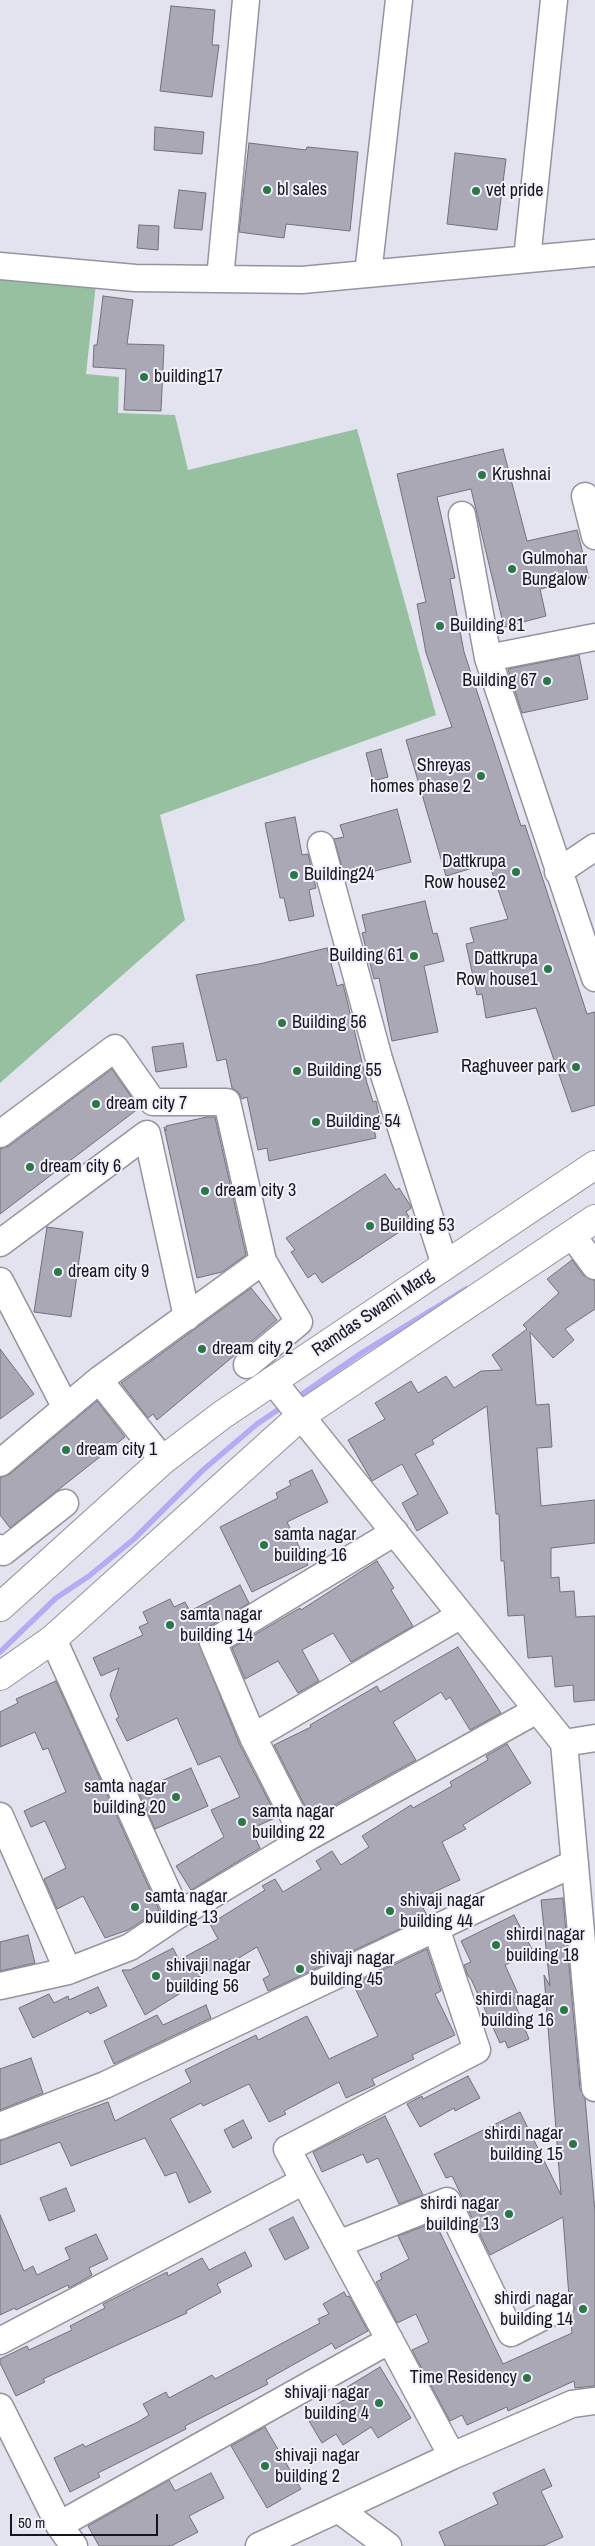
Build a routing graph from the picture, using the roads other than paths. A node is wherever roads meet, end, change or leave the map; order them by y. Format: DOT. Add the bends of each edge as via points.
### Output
graph roads {
  1 [pos="246,0"];
  2 [pos="399,0"];
  3 [pos="554,0"];
  4 [pos="595,253"];
  5 [pos="528,259"];
  6 [pos="0,266"];
  7 [pos="368,274"];
  8 [pos="220,279"];
  9 [pos="585,496"];
  10 [pos="462,515"];
  11 [pos="595,536"];
  12 [pos="595,637"];
  13 [pos="488,658"];
  14 [pos="321,845"];
  15 [pos="595,847"];
  16 [pos="558,872"];
  17 [pos="595,978"];
  18 [pos="153,1102"];
  19 [pos="0,1134"];
  20 [pos="147,1134"];
  21 [pos="595,1165"];
  22 [pos="595,1219"];
  23 [pos="572,1235"];
  24 [pos="0,1243"];
  25 [pos="263,1261"];
  26 [pos="445,1265"];
  27 [pos="595,1266"];
  28 [pos="0,1281"];
  29 [pos="187,1316"];
  30 [pos="247,1365"];
  31 [pos="99,1380"];
  32 [pos="277,1386"];
  33 [pos="66,1408"];
  34 [pos="300,1413"];
  35 [pos="163,1460"];
  36 [pos="0,1463"];
  37 [pos="65,1503"];
  38 [pos="395,1532"];
  39 [pos="0,1548"];
  40 [pos="0,1607"];
  41 [pos="461,1615"];
  42 [pos="53,1639"];
  43 [pos="0,1676"];
  44 [pos="537,1710"];
  45 [pos="253,1738"];
  46 [pos="595,1738"];
  47 [pos="564,1743"];
  48 [pos="0,1816"];
  49 [pos="305,1839"];
  50 [pos="575,1864"];
  51 [pos="178,1915"];
  52 [pos="436,1928"];
  53 [pos="68,1971"];
  54 [pos="0,1986"];
  55 [pos="595,2088"];
  56 [pos="0,2126"];
  57 [pos="304,2181"];
  58 [pos="338,2244"];
  59 [pos="560,2308"];
  60 [pos="390,2340"];
  61 [pos="0,2341"];
  62 [pos="595,2401"];
  63 [pos="0,2407"];
  64 [pos="452,2456"];
  65 [pos="338,2508"];
  66 [pos="67,2536"];
  67 [pos="259,2546"];
  68 [pos="388,2546"];
  1 -- 8 [label="street"];
  2 -- 7 [label="street"];
  3 -- 5 [label="street"];
  4 -- 5 [label="street"];
  5 -- 7 [label="street"];
  6 -- 8 [label="street" via="135,278"];
  7 -- 8 [label="street" via="302,280"];
  9 -- 11 [label="street"];
  10 -- 13 [label="street"];
  12 -- 13 [label="street"];
  13 -- 16 [label="street"];
  14 -- 26 [label="street" via="379,1059"];
  15 -- 16 [label="street"];
  16 -- 17 [label="street"];
  18 -- 19 [label="street" via="116,1048"];
  18 -- 20 [label="street"];
  18 -- 25 [label="street" via="227,1102"];
  20 -- 24 [label="street"];
  20 -- 29 [label="street"];
  21 -- 26 [label="main road, Ramdas Swami Marg"];
  22 -- 23 [label="main road"];
  23 -- 27 [label="street"];
  23 -- 34 [label="main road"];
  25 -- 29 [label="street"];
  25 -- 30 [label="street" via="299,1322"];
  26 -- 32 [label="main road, Ramdas Swami Marg"];
  28 -- 33 [label="street"];
  29 -- 31 [label="street"];
  31 -- 33 [label="street"];
  31 -- 35 [label="street"];
  32 -- 34 [label="street"];
  32 -- 35 [label="main road, Ramdas Swami Marg" via="222,1415"];
  33 -- 36 [label="street"];
  34 -- 38 [label="street"];
  34 -- 42 [label="main road"];
  35 -- 40 [label="main road, Ramdas Swami Marg"];
  37 -- 39 [label="street" via="3,1552"];
  38 -- 41 [label="street"];
  38 -- 45 [label="street" via="213,1642"];
  41 -- 44 [label="street"];
  41 -- 45 [label="street"];
  42 -- 43 [label="main road"];
  42 -- 51 [label="street"];
  44 -- 47 [label="street"];
  44 -- 49 [label="street"];
  45 -- 49 [label="street"];
  46 -- 47 [label="street"];
  47 -- 50 [label="street"];
  48 -- 53 [label="street"];
  49 -- 51 [label="street"];
  50 -- 52 [label="street"];
  50 -- 55 [label="street"];
  51 -- 53 [label="street" via="130,1947"];
  52 -- 56 [label="street" via="104,2085"];
  52 -- 57 [label="street" via="477,2050 287,2149"];
  53 -- 54 [label="street"];
  57 -- 58 [label="street"];
  57 -- 61 [label="street"];
  58 -- 59 [label="street" via="447,2201 511,2333"];
  58 -- 60 [label="street"];
  60 -- 64 [label="street"];
  60 -- 66 [label="street"];
  62 -- 64 [label="street" via="572,2404"];
  63 -- 66 [label="street"];
  64 -- 65 [label="street"];
  65 -- 67 [label="street"];
  65 -- 68 [label="street"];
}
